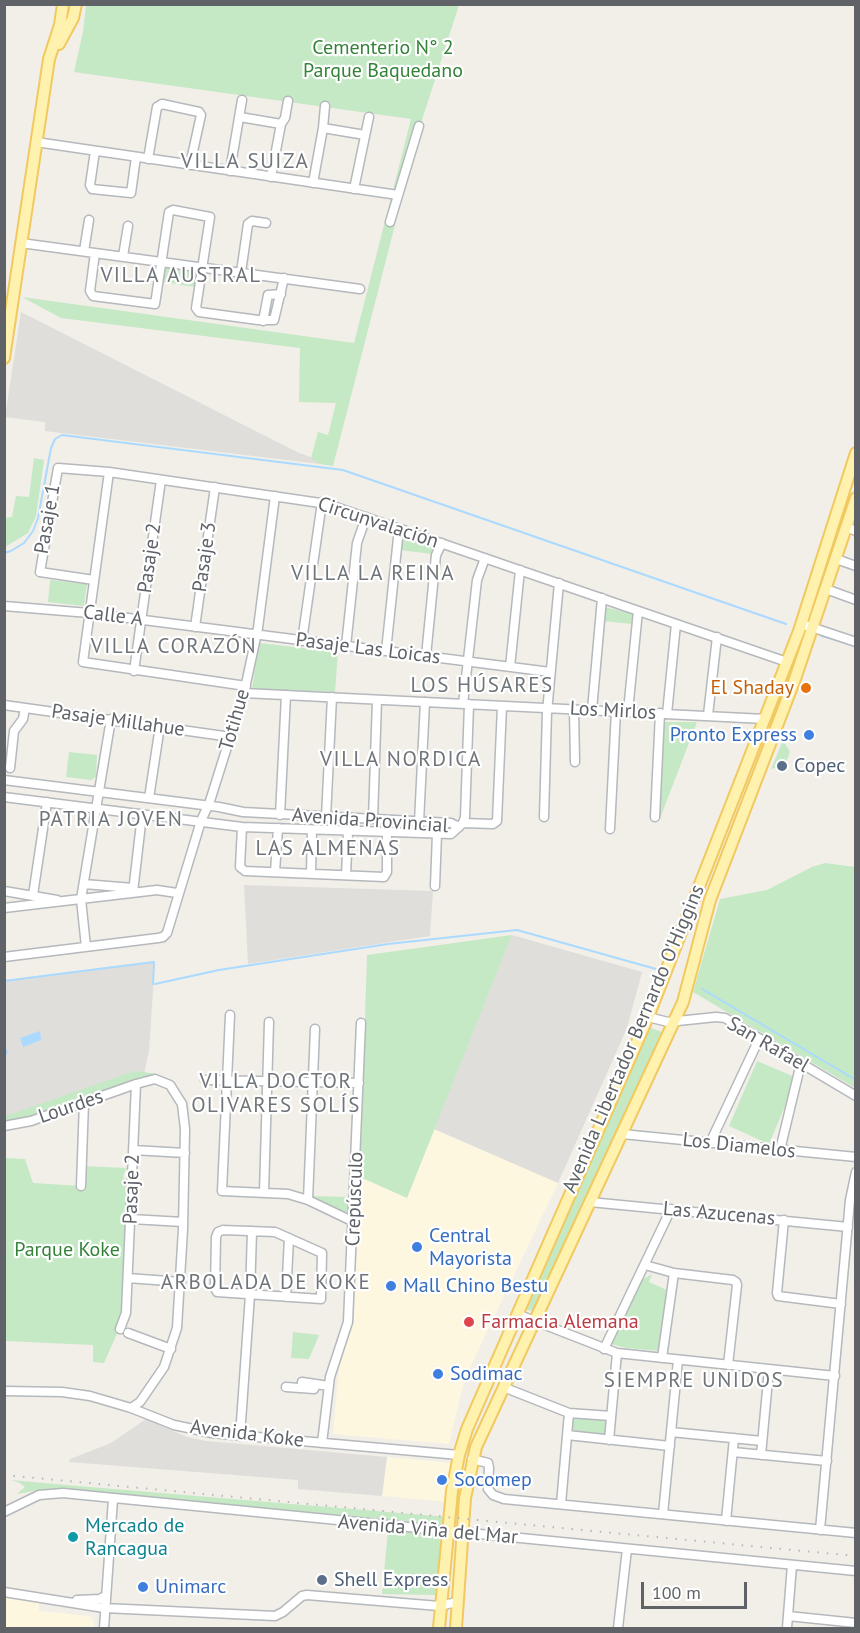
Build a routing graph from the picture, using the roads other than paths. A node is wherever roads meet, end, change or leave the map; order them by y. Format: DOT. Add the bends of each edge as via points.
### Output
graph roads {
  1 [pos="63,4"];
  2 [pos="76,4"];
  3 [pos="49,59"];
  4 [pos="242,100"];
  5 [pos="288,101"];
  6 [pos="325,106"];
  7 [pos="240,117"];
  8 [pos="369,117"];
  9 [pos="281,124"];
  10 [pos="419,126"];
  11 [pos="323,128"];
  12 [pos="365,135"];
  13 [pos="36,142"];
  14 [pos="95,151"];
  15 [pos="136,157"];
  16 [pos="148,159"];
  17 [pos="190,165"];
  18 [pos="230,171"];
  19 [pos="272,177"];
  20 [pos="313,183"];
  21 [pos="354,189"];
  22 [pos="398,195"];
  23 [pos="89,220"];
  24 [pos="390,222"];
  25 [pos="266,223"];
  26 [pos="128,226"];
  27 [pos="21,243"];
  28 [pos="84,251"];
  29 [pos="95,253"];
  30 [pos="123,256"];
  31 [pos="162,261"];
  32 [pos="202,267"];
  33 [pos="241,272"];
  34 [pos="284,278"];
  35 [pos="360,289"];
  36 [pos="9,297"];
  37 [pos="5,354"];
  38 [pos="855,459"];
  39 [pos="61,467"];
  40 [pos="109,472"];
  41 [pos="160,480"];
  42 [pos="215,488"];
  43 [pos="275,496"];
  44 [pos="855,498"];
  45 [pos="322,502"];
  46 [pos="366,517"];
  47 [pos="851,529"];
  48 [pos="404,530"];
  49 [pos="442,543"];
  50 [pos="484,558"];
  51 [pos="836,559"];
  52 [pos="855,566"];
  53 [pos="520,570"];
  54 [pos="93,579"];
  55 [pos="559,583"];
  56 [pos="826,589"];
  57 [pos="602,598"];
  58 [pos="855,600"];
  59 [pos="4,606"];
  60 [pos="638,611"];
  61 [pos="89,613"];
  62 [pos="141,619"];
  63 [pos="676,624"];
  64 [pos="801,625"];
  65 [pos="195,627"];
  66 [pos="813,628"];
  67 [pos="257,635"];
  68 [pos="717,637"];
  69 [pos="302,641"];
  70 [pos="855,642"];
  71 [pos="346,646"];
  72 [pos="386,651"];
  73 [pos="426,656"];
  74 [pos="467,661"];
  75 [pos="787,662"];
  76 [pos="510,667"];
  77 [pos="134,671"];
  78 [pos="550,672"];
  79 [pos="245,689"];
  80 [pos="286,695"];
  81 [pos="332,697"];
  82 [pos="377,700"];
  83 [pos="425,702"];
  84 [pos="466,704"];
  85 [pos="4,705"];
  86 [pos="502,706"];
  87 [pos="26,708"];
  88 [pos="547,708"];
  89 [pos="574,709"];
  90 [pos="592,710"];
  91 [pos="616,711"];
  92 [pos="628,711"];
  93 [pos="663,713"];
  94 [pos="708,716"];
  95 [pos="111,719"];
  96 [pos="765,719"];
  97 [pos="160,726"];
  98 [pos="231,737"];
  99 [pos="575,762"];
  100 [pos="10,768"];
  101 [pos="4,780"];
  102 [pos="99,791"];
  103 [pos="4,797"];
  104 [pos="149,798"];
  105 [pos="47,802"];
  106 [pos="207,806"];
  107 [pos="96,808"];
  108 [pos="141,815"];
  109 [pos="280,815"];
  110 [pos="326,816"];
  111 [pos="544,817"];
  112 [pos="655,817"];
  113 [pos="372,819"];
  114 [pos="201,821"];
  115 [pos="419,822"];
  116 [pos="461,825"];
  117 [pos="242,826"];
  118 [pos="278,828"];
  119 [pos="610,828"];
  120 [pos="312,830"];
  121 [pos="348,831"];
  122 [pos="387,833"];
  123 [pos="437,834"];
  124 [pos="276,872"];
  125 [pos="311,874"];
  126 [pos="346,876"];
  127 [pos="84,884"];
  128 [pos="435,886"];
  129 [pos="133,890"];
  130 [pos="4,891"];
  131 [pos="177,893"];
  132 [pos="33,895"];
  133 [pos="81,899"];
  134 [pos="66,901"];
  135 [pos="4,908"];
  136 [pos="86,947"];
  137 [pos="4,957"];
  138 [pos="230,1015"];
  139 [pos="648,1017"];
  140 [pos="674,1021"];
  141 [pos="269,1022"];
  142 [pos="361,1023"];
  143 [pos="315,1029"];
  144 [pos="759,1039"];
  145 [pos="801,1063"];
  146 [pos="206,1080"];
  147 [pos="226,1080"];
  148 [pos="268,1081"];
  149 [pos="313,1082"];
  150 [pos="359,1083"];
  151 [pos="136,1084"];
  152 [pos="855,1096"];
  153 [pos="84,1102"];
  154 [pos="4,1126"];
  155 [pos="622,1134"];
  156 [pos="710,1143"];
  157 [pos="133,1150"];
  158 [pos="780,1150"];
  159 [pos="184,1153"];
  160 [pos="855,1157"];
  161 [pos="855,1172"];
  162 [pos="81,1186"];
  163 [pos="264,1193"];
  164 [pos="308,1200"];
  165 [pos="590,1202"];
  166 [pos="671,1209"];
  167 [pos="130,1220"];
  168 [pos="784,1220"];
  169 [pos="183,1222"];
  170 [pos="354,1222"];
  171 [pos="848,1227"];
  172 [pos="252,1231"];
  173 [pos="289,1238"];
  174 [pos="645,1265"];
  175 [pos="674,1273"];
  176 [pos="128,1278"];
  177 [pos="181,1282"];
  178 [pos="250,1295"];
  179 [pos="286,1297"];
  180 [pos="841,1304"];
  181 [pos="517,1314"];
  182 [pos="534,1322"];
  183 [pos="171,1349"];
  184 [pos="604,1349"];
  185 [pos="617,1353"];
  186 [pos="662,1358"];
  187 [pos="678,1360"];
  188 [pos="729,1365"];
  189 [pos="769,1369"];
  190 [pos="835,1376"];
  191 [pos="302,1382"];
  192 [pos="316,1384"];
  193 [pos="329,1386"];
  194 [pos="286,1387"];
  195 [pos="503,1387"];
  196 [pos="4,1391"];
  197 [pos="131,1408"];
  198 [pos="569,1413"];
  199 [pos="611,1416"];
  200 [pos="671,1432"];
  201 [pos="567,1435"];
  202 [pos="240,1436"];
  203 [pos="734,1438"];
  204 [pos="609,1440"];
  205 [pos="762,1441"];
  206 [pos="322,1443"];
  207 [pos="670,1446"];
  208 [pos="733,1452"];
  209 [pos="459,1455"];
  210 [pos="761,1455"];
  211 [pos="472,1459"];
  212 [pos="827,1461"];
  213 [pos="113,1499"];
  214 [pos="561,1504"];
  215 [pos="4,1512"];
  216 [pos="663,1514"];
  217 [pos="726,1521"];
  218 [pos="820,1530"];
  219 [pos="448,1532"];
  220 [pos="462,1533"];
  221 [pos="855,1533"];
  222 [pos="627,1549"];
  223 [pos="792,1565"];
  224 [pos="855,1572"];
  225 [pos="4,1592"];
  226 [pos="105,1596"];
  227 [pos="63,1601"];
  228 [pos="457,1602"];
  229 [pos="441,1606"];
  230 [pos="104,1608"];
  231 [pos="788,1616"];
  232 [pos="855,1623"];
  233 [pos="104,1629"];
  234 [pos="439,1629"];
  235 [pos="456,1629"];
  236 [pos="618,1629"];
  237 [pos="786,1629"];
  1 -- 3 [label="main road"];
  2 -- 3 [label="main road" via="73,18"];
  3 -- 13 [label="main road"];
  4 -- 7 [label="street"];
  5 -- 9 [label="street"];
  6 -- 11 [label="street"];
  7 -- 9 [label="street"];
  7 -- 18 [label="street"];
  8 -- 12 [label="street"];
  9 -- 19 [label="street"];
  10 -- 22 [label="street"];
  11 -- 12 [label="street"];
  11 -- 20 [label="street"];
  12 -- 21 [label="street"];
  13 -- 14 [label="street"];
  13 -- 27 [label="main road"];
  14 -- 15 [label="street"];
  14 -- 15 [label="street" via="90,188 129,195"];
  15 -- 16 [label="street"];
  16 -- 17 [label="street"];
  16 -- 17 [label="street" via="159,104 200,112"];
  17 -- 18 [label="street"];
  18 -- 19 [label="street"];
  19 -- 20 [label="street"];
  20 -- 21 [label="street"];
  21 -- 22 [label="street"];
  22 -- 24 [label="street"];
  23 -- 28 [label="street"];
  25 -- 33 [label="street" via="249,223"];
  26 -- 30 [label="street"];
  27 -- 28 [label="street"];
  27 -- 36 [label="main road"];
  28 -- 29 [label="street"];
  29 -- 30 [label="street"];
  29 -- 31 [label="street" via="90,291 93,296 153,305"];
  30 -- 31 [label="street"];
  31 -- 32 [label="street"];
  31 -- 32 [label="street" via="170,211 210,217"];
  32 -- 33 [label="street"];
  32 -- 34 [label="street" via="197,310 261,320 274,320"];
  33 -- 34 [label="street"];
  34 -- 35 [label="street"];
  36 -- 37 [label="main road"];
  38 -- 64 [label="main road, Avenida Libertador Bernardo O'Higgins"];
  39 -- 40 [label="street, Circunvalación"];
  39 -- 54 [label="street, Pasaje 1" via="57,470 39,569 42,573"];
  40 -- 41 [label="street, Circunvalación"];
  40 -- 54 [label="street"];
  41 -- 42 [label="street, Circunvalación"];
  41 -- 62 [label="street, Pasaje 2"];
  42 -- 43 [label="street, Circunvalación"];
  42 -- 65 [label="street, Pasaje 3"];
  43 -- 45 [label="street, Circunvalación"];
  43 -- 67 [label="street, Totihue"];
  44 -- 47 [label="main road, Avenida Libertador Bernardo O'Higgins"];
  45 -- 46 [label="street, Circunvalación"];
  45 -- 69 [label="street"];
  46 -- 48 [label="street, Circunvalación"];
  46 -- 71 [label="street" via="357,543"];
  47 -- 51 [label="main road, Avenida Libertador Bernardo O'Higgins"];
  48 -- 49 [label="street, Circunvalación"];
  48 -- 72 [label="street" via="398,538"];
  49 -- 50 [label="street, Circunvalación"];
  49 -- 73 [label="street" via="436,555"];
  50 -- 53 [label="street, Circunvalación"];
  50 -- 74 [label="street" via="477,580"];
  51 -- 52 [label="street"];
  51 -- 56 [label="main road, Avenida Libertador Bernardo O'Higgins"];
  53 -- 55 [label="street, Circunvalación"];
  53 -- 76 [label="street"];
  54 -- 61 [label="street"];
  55 -- 57 [label="street, Circunvalación"];
  55 -- 78 [label="street"];
  56 -- 58 [label="street"];
  56 -- 66 [label="main road, Avenida Libertador Bernardo O'Higgins"];
  57 -- 60 [label="street, Circunvalación"];
  57 -- 90 [label="street"];
  59 -- 61 [label="street, Calle A"];
  60 -- 63 [label="street, Circunvalación"];
  60 -- 92 [label="street"];
  61 -- 62 [label="street, Calle A"];
  61 -- 77 [label="street, Los Mirlos" via="82,660 85,664"];
  62 -- 65 [label="street, Calle A"];
  62 -- 77 [label="street, Pasaje 2"];
  63 -- 68 [label="street, Circunvalación"];
  63 -- 93 [label="street"];
  64 -- 66 [label="street"];
  64 -- 75 [label="main road, Avenida Libertador Bernardo O'Higgins"];
  65 -- 67 [label="street, Calle A"];
  66 -- 70 [label="street"];
  66 -- 140 [label="main road, Avenida Libertador Bernardo O'Higgins" via="710,900 683,1002"];
  67 -- 69 [label="street, Pasaje Las Loicas"];
  67 -- 79 [label="street, Totihue"];
  68 -- 75 [label="street, Circunvalación"];
  68 -- 94 [label="street"];
  69 -- 71 [label="street, Pasaje Las Loicas"];
  71 -- 72 [label="street, Pasaje Las Loicas"];
  72 -- 73 [label="street, Pasaje Las Loicas"];
  73 -- 74 [label="street, Pasaje Las Loicas"];
  74 -- 76 [label="street, Pasaje Las Loicas"];
  74 -- 84 [label="street"];
  75 -- 96 [label="main road, Avenida Libertador Bernardo O'Higgins"];
  76 -- 78 [label="street, Pasaje Las Loicas"];
  77 -- 79 [label="street, Los Mirlos"];
  78 -- 88 [label="street"];
  79 -- 80 [label="street, Los Mirlos"];
  79 -- 98 [label="street, Totihue"];
  80 -- 81 [label="street, Los Mirlos"];
  80 -- 109 [label="street"];
  81 -- 82 [label="street, Los Mirlos"];
  81 -- 110 [label="street"];
  82 -- 83 [label="street, Los Mirlos"];
  82 -- 113 [label="street"];
  83 -- 84 [label="street, Los Mirlos"];
  83 -- 115 [label="street"];
  84 -- 86 [label="street, Los Mirlos"];
  84 -- 116 [label="street" via="465,817"];
  85 -- 87 [label="street, Pasaje Millahue"];
  86 -- 88 [label="street, Los Mirlos"];
  86 -- 116 [label="street" via="497,821"];
  87 -- 95 [label="street, Pasaje Millahue"];
  87 -- 100 [label="street" via="14,731"];
  88 -- 89 [label="street, Los Mirlos"];
  88 -- 111 [label="street"];
  89 -- 90 [label="street, Los Mirlos"];
  89 -- 99 [label="street"];
  90 -- 91 [label="street, Los Mirlos"];
  91 -- 92 [label="street, Los Mirlos"];
  91 -- 119 [label="street"];
  92 -- 93 [label="street, Los Mirlos"];
  93 -- 94 [label="street, Los Mirlos"];
  93 -- 112 [label="street"];
  94 -- 96 [label="street, Los Mirlos"];
  95 -- 97 [label="street, Pasaje Millahue"];
  95 -- 102 [label="street"];
  96 -- 139 [label="main road, Avenida Libertador Bernardo O'Higgins"];
  97 -- 98 [label="street, Pasaje Millahue"];
  97 -- 104 [label="street"];
  98 -- 106 [label="street, Totihue"];
  101 -- 102 [label="street, Avenida Provincial"];
  102 -- 104 [label="street, Avenida Provincial"];
  102 -- 107 [label="street"];
  103 -- 105 [label="street, Avenida Provincial"];
  104 -- 106 [label="street, Avenida Provincial"];
  105 -- 107 [label="street, Avenida Provincial"];
  105 -- 132 [label="street"];
  106 -- 109 [label="street, Avenida Provincial"];
  106 -- 114 [label="street, Totihue"];
  107 -- 108 [label="street, Avenida Provincial"];
  107 -- 127 [label="street"];
  108 -- 114 [label="street, Avenida Provincial"];
  108 -- 129 [label="street"];
  109 -- 110 [label="street, Avenida Provincial"];
  110 -- 113 [label="street, Avenida Provincial"];
  113 -- 115 [label="street, Avenida Provincial"];
  114 -- 117 [label="street, Avenida Provincial"];
  114 -- 131 [label="street, Totihue"];
  115 -- 116 [label="street, Avenida Provincial"];
  116 -- 123 [label="street, Avenida Provincial" via="451,834"];
  117 -- 118 [label="street, Avenida Provincial"];
  117 -- 124 [label="street" via="240,867 244,871"];
  118 -- 120 [label="street, Avenida Provincial"];
  118 -- 124 [label="street"];
  120 -- 121 [label="street, Avenida Provincial"];
  120 -- 125 [label="street"];
  121 -- 122 [label="street, Avenida Provincial"];
  121 -- 126 [label="street"];
  122 -- 123 [label="street, Avenida Provincial"];
  122 -- 126 [label="street" via="384,877"];
  123 -- 128 [label="street"];
  124 -- 125 [label="street"];
  125 -- 126 [label="street"];
  127 -- 129 [label="street"];
  127 -- 133 [label="street"];
  129 -- 131 [label="street"];
  129 -- 133 [label="street"];
  130 -- 132 [label="street"];
  131 -- 136 [label="street, Totihue" via="163,937"];
  132 -- 134 [label="street"];
  133 -- 134 [label="street"];
  133 -- 136 [label="street"];
  134 -- 135 [label="street"];
  136 -- 137 [label="street"];
  138 -- 147 [label="street"];
  139 -- 140 [label="street, San Rafael"];
  139 -- 181 [label="main road, Avenida Libertador Bernardo O'Higgins"];
  140 -- 144 [label="street, San Rafael" via="722,1017"];
  140 -- 155 [label="main road, Avenida Libertador Bernardo O'Higgins"];
  141 -- 148 [label="street"];
  142 -- 150 [label="street, Crepúsculo"];
  143 -- 149 [label="street"];
  144 -- 145 [label="street, San Rafael"];
  144 -- 156 [label="street"];
  145 -- 152 [label="street, San Rafael"];
  145 -- 158 [label="street"];
  146 -- 147 [label="street"];
  147 -- 148 [label="street"];
  147 -- 163 [label="street" via="222,1191"];
  148 -- 149 [label="street"];
  148 -- 163 [label="street"];
  149 -- 150 [label="street"];
  149 -- 164 [label="street"];
  150 -- 170 [label="street, Crepúsculo"];
  151 -- 153 [label="street, Lourdes"];
  151 -- 157 [label="street, Pasaje 2"];
  151 -- 159 [label="street, Lourdes" via="155,1079 170,1085 178,1096 184,1112"];
  153 -- 154 [label="street, Lourdes"];
  153 -- 162 [label="street"];
  155 -- 156 [label="street, Los Diamelos"];
  155 -- 165 [label="main road, Avenida Libertador Bernardo O'Higgins"];
  156 -- 158 [label="street, Los Diamelos"];
  157 -- 159 [label="street"];
  157 -- 167 [label="street, Pasaje 2"];
  158 -- 160 [label="street, Los Diamelos"];
  159 -- 169 [label="street"];
  161 -- 171 [label="street"];
  163 -- 164 [label="street"];
  164 -- 170 [label="street"];
  165 -- 166 [label="street, Las Azucenas"];
  165 -- 182 [label="main road, Avenida Libertador Bernardo O'Higgins"];
  166 -- 168 [label="street, Las Azucenas"];
  166 -- 174 [label="street"];
  167 -- 169 [label="street"];
  167 -- 176 [label="street, Pasaje 2"];
  168 -- 171 [label="street, Las Azucenas"];
  168 -- 180 [label="street" via="778,1296"];
  169 -- 177 [label="street"];
  170 -- 193 [label="street, Crepúsculo" via="348,1322"];
  171 -- 180 [label="street"];
  172 -- 173 [label="street" via="275,1232"];
  172 -- 178 [label="street"];
  172 -- 178 [label="street" via="223,1230 216,1237 217,1292"];
  173 -- 179 [label="street"];
  173 -- 179 [label="street" via="322,1254 322,1297"];
  174 -- 175 [label="street"];
  174 -- 184 [label="street"];
  175 -- 186 [label="street"];
  175 -- 188 [label="street" via="736,1282"];
  176 -- 177 [label="street"];
  176 -- 183 [label="street, Pasaje 2" via="124,1331"];
  177 -- 183 [label="street"];
  178 -- 179 [label="street"];
  178 -- 202 [label="street"];
  180 -- 190 [label="street"];
  181 -- 182 [label="street"];
  181 -- 209 [label="main road, Avenida Libertador Bernardo O'Higgins"];
  182 -- 184 [label="street"];
  182 -- 195 [label="main road, Avenida Libertador Bernardo O'Higgins"];
  183 -- 197 [label="street" via="153,1384"];
  184 -- 185 [label="street"];
  185 -- 186 [label="street"];
  185 -- 199 [label="street"];
  186 -- 187 [label="street"];
  187 -- 188 [label="street"];
  187 -- 200 [label="street"];
  188 -- 189 [label="street"];
  189 -- 190 [label="street"];
  189 -- 205 [label="street"];
  190 -- 212 [label="street"];
  191 -- 192 [label="street"];
  192 -- 193 [label="street"];
  192 -- 194 [label="street" via="314,1389"];
  193 -- 206 [label="street, Crepúsculo"];
  195 -- 198 [label="street"];
  195 -- 211 [label="main road, Avenida Libertador Bernardo O'Higgins"];
  196 -- 197 [label="street, Avenida Koke" via="62,1392"];
  197 -- 202 [label="street, Avenida Koke" via="174,1425"];
  198 -- 199 [label="street"];
  198 -- 201 [label="street"];
  199 -- 204 [label="street"];
  200 -- 203 [label="street"];
  200 -- 207 [label="street"];
  201 -- 204 [label="street"];
  201 -- 214 [label="street"];
  202 -- 206 [label="street, Avenida Koke"];
  203 -- 205 [label="street"];
  203 -- 208 [label="street"];
  204 -- 207 [label="street"];
  205 -- 210 [label="street"];
  206 -- 209 [label="street, Avenida Koke"];
  207 -- 216 [label="street"];
  208 -- 210 [label="street"];
  208 -- 217 [label="street"];
  209 -- 219 [label="main road, Avenida Libertador Bernardo O'Higgins"];
  210 -- 212 [label="street"];
  211 -- 214 [label="street, Avenida Viña del Mar" via="489,1464 487,1487 493,1495"];
  211 -- 220 [label="main road, Avenida Libertador Bernardo O'Higgins"];
  212 -- 218 [label="street"];
  213 -- 215 [label="street, Avenida Viña del Mar" via="49,1493 27,1499"];
  213 -- 219 [label="street, Avenida Viña del Mar"];
  213 -- 226 [label="street"];
  214 -- 216 [label="street, Avenida Viña del Mar"];
  216 -- 217 [label="street, Avenida Viña del Mar"];
  217 -- 218 [label="street, Avenida Viña del Mar"];
  218 -- 221 [label="street, Avenida Viña del Mar"];
  219 -- 220 [label="street, Avenida Viña del Mar"];
  219 -- 229 [label="main road, Avenida Libertador Bernardo O'Higgins"];
  220 -- 222 [label="street, Avenida Viña del Mar"];
  220 -- 228 [label="main road, Avenida Libertador Bernardo O'Higgins"];
  222 -- 223 [label="street, Avenida Viña del Mar"];
  222 -- 236 [label="street"];
  223 -- 224 [label="street, Avenida Viña del Mar"];
  223 -- 231 [label="street"];
  225 -- 227 [label="street"];
  226 -- 227 [label="street"];
  226 -- 230 [label="street"];
  227 -- 230 [label="street"];
  228 -- 229 [label="street"];
  228 -- 235 [label="main road, Avenida Libertador Bernardo O'Higgins"];
  229 -- 230 [label="street" via="307,1595 275,1616"];
  229 -- 234 [label="main road, Avenida Libertador Bernardo O'Higgins"];
  230 -- 233 [label="street"];
  231 -- 232 [label="street"];
  231 -- 237 [label="street"];
}
